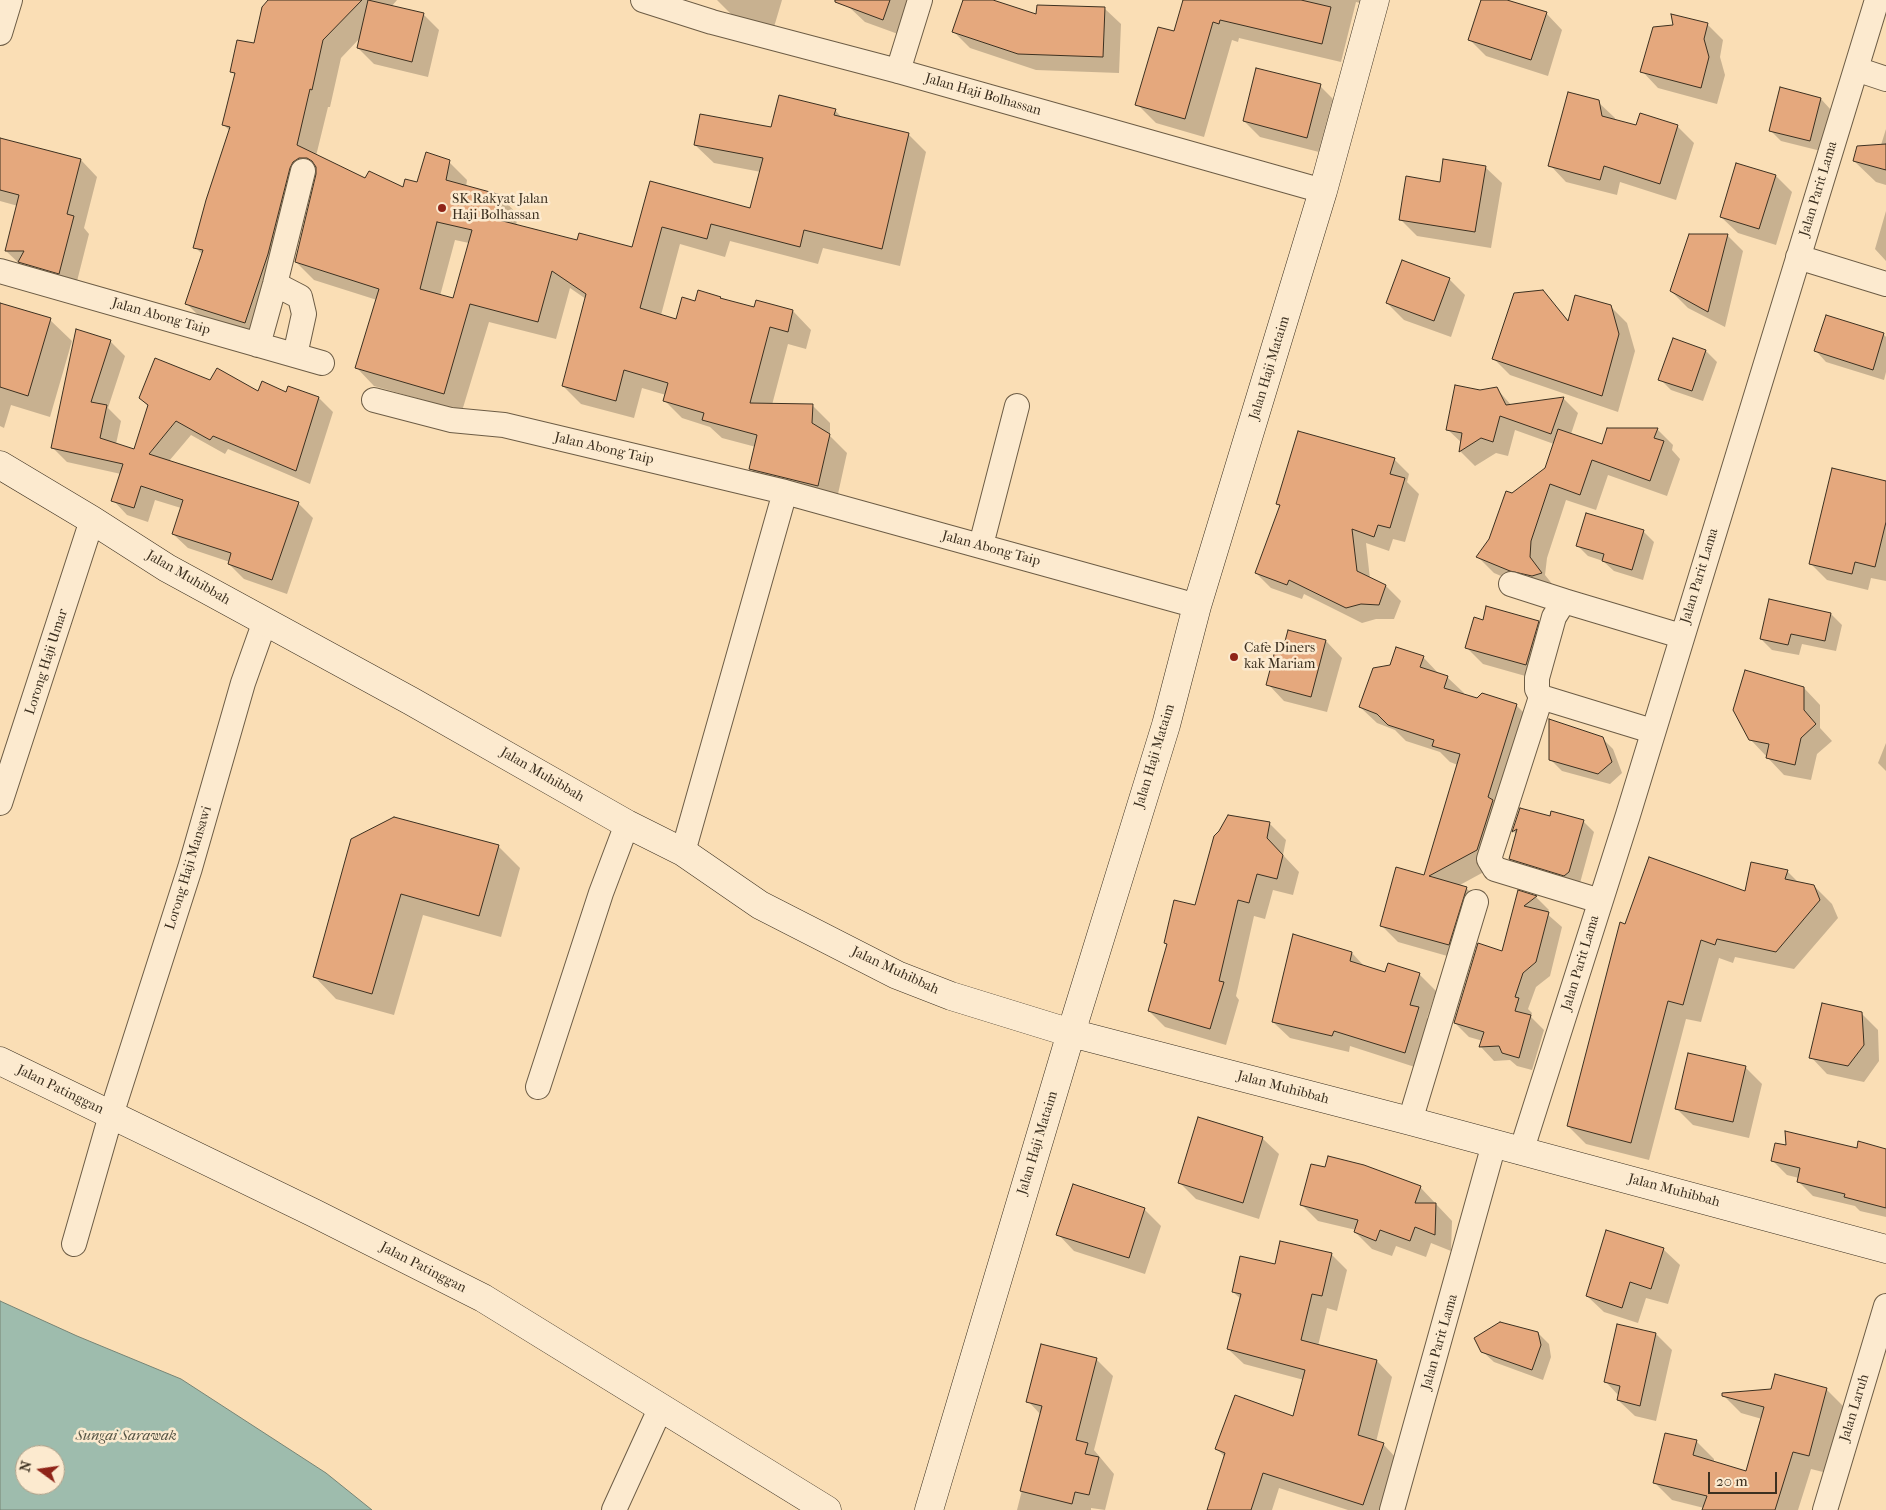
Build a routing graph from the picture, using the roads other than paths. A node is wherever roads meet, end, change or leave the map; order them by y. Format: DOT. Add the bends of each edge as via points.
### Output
graph roads {
  1 [pos="10,0"];
  2 [pos="643,0"];
  3 [pos="920,0"];
  4 [pos="1376,0"];
  5 [pos="1877,0"];
  6 [pos="0,33"];
  7 [pos="1856,70"];
  8 [pos="898,71"];
  9 [pos="1886,79"];
  10 [pos="302,171"];
  11 [pos="1323,191"];
  12 [pos="1798,257"];
  13 [pos="0,271"];
  14 [pos="275,284"];
  15 [pos="1886,284"];
  16 [pos="258,345"];
  17 [pos="295,355"];
  18 [pos="322,363"];
  19 [pos="374,400"];
  20 [pos="1017,406"];
  21 [pos="0,465"];
  22 [pos="785,492"];
  23 [pos="92,520"];
  24 [pos="981,546"];
  25 [pos="1512,584"];
  26 [pos="1564,601"];
  27 [pos="1198,606"];
  28 [pos="265,621"];
  29 [pos="1681,636"];
  30 [pos="1541,697"];
  31 [pos="1652,731"];
  32 [pos="0,803"];
  33 [pos="628,824"];
  34 [pos="683,852"];
  35 [pos="1600,901"];
  36 [pos="1476,902"];
  37 [pos="1071,1033"];
  38 [pos="0,1061"];
  39 [pos="538,1087"];
  40 [pos="111,1115"];
  41 [pos="1410,1121"];
  42 [pos="1494,1144"];
  43 [pos="1521,1152"];
  44 [pos="74,1244"];
  45 [pos="1886,1248"];
  46 [pos="1886,1306"];
  47 [pos="661,1407"];
  48 [pos="614,1510"];
  49 [pos="827,1510"];
  50 [pos="929,1510"];
  51 [pos="1392,1510"];
  52 [pos="1824,1510"];
  1 -- 6 [label="street"];
  2 -- 8 [label="street, Jalan Haji Bolhassan" via="712,22"];
  3 -- 8 [label="street"];
  4 -- 11 [label="main road, Jalan Haji Mataim"];
  5 -- 7 [label="street, Jalan Parit Lama"];
  7 -- 9 [label="street"];
  7 -- 12 [label="street, Jalan Parit Lama"];
  8 -- 11 [label="street, Jalan Haji Bolhassan"];
  10 -- 14 [label="street"];
  11 -- 27 [label="main road, Jalan Haji Mataim"];
  12 -- 15 [label="street"];
  12 -- 29 [label="street, Jalan Parit Lama"];
  13 -- 16 [label="street, Jalan Abong Taip"];
  14 -- 16 [label="street"];
  14 -- 17 [label="street" via="300,297 304,314"];
  16 -- 17 [label="street, Jalan Abong Taip"];
  17 -- 18 [label="street, Jalan Abong Taip"];
  19 -- 22 [label="street, Jalan Abong Taip" via="451,420 504,425"];
  20 -- 24 [label="street"];
  21 -- 23 [label="main road, Jalan Muhibbah"];
  22 -- 24 [label="street, Jalan Abong Taip"];
  22 -- 34 [label="street"];
  23 -- 28 [label="main road, Jalan Muhibbah" via="167,568"];
  23 -- 32 [label="street, Lorong Haji Umar"];
  24 -- 27 [label="street, Jalan Abong Taip"];
  25 -- 26 [label="street"];
  26 -- 29 [label="street"];
  26 -- 30 [label="street" via="1554,617 1538,678 1537,689"];
  27 -- 37 [label="main road, Jalan Haji Mataim" via="1166,725"];
  28 -- 33 [label="main road, Jalan Muhibbah" via="412,700"];
  28 -- 40 [label="street, Lorong Haji Mansawi" via="243,682 190,868"];
  29 -- 31 [label="street, Jalan Parit Lama"];
  30 -- 31 [label="street"];
  30 -- 35 [label="street" via="1488,859 1495,869"];
  31 -- 35 [label="street, Jalan Parit Lama"];
  33 -- 34 [label="main road, Jalan Muhibbah"];
  33 -- 39 [label="street" via="601,893"];
  34 -- 37 [label="main road, Jalan Muhibbah" via="760,905 897,975 951,996"];
  35 -- 43 [label="street, Jalan Parit Lama"];
  36 -- 41 [label="street"];
  37 -- 41 [label="main road, Jalan Muhibbah"];
  37 -- 50 [label="main road, Jalan Haji Mataim"];
  38 -- 40 [label="main road, Jalan Patinggan"];
  40 -- 44 [label="street, Lorong Haji Mansawi"];
  40 -- 47 [label="main road, Jalan Patinggan" via="314,1212 483,1298"];
  41 -- 42 [label="main road, Jalan Muhibbah"];
  42 -- 43 [label="main road, Jalan Muhibbah"];
  42 -- 51 [label="street, Jalan Parit Lama"];
  43 -- 45 [label="main road, Jalan Muhibbah"];
  46 -- 52 [label="street, Jalan Laruh"];
  47 -- 48 [label="street"];
  47 -- 49 [label="main road, Jalan Patinggan"];
}
